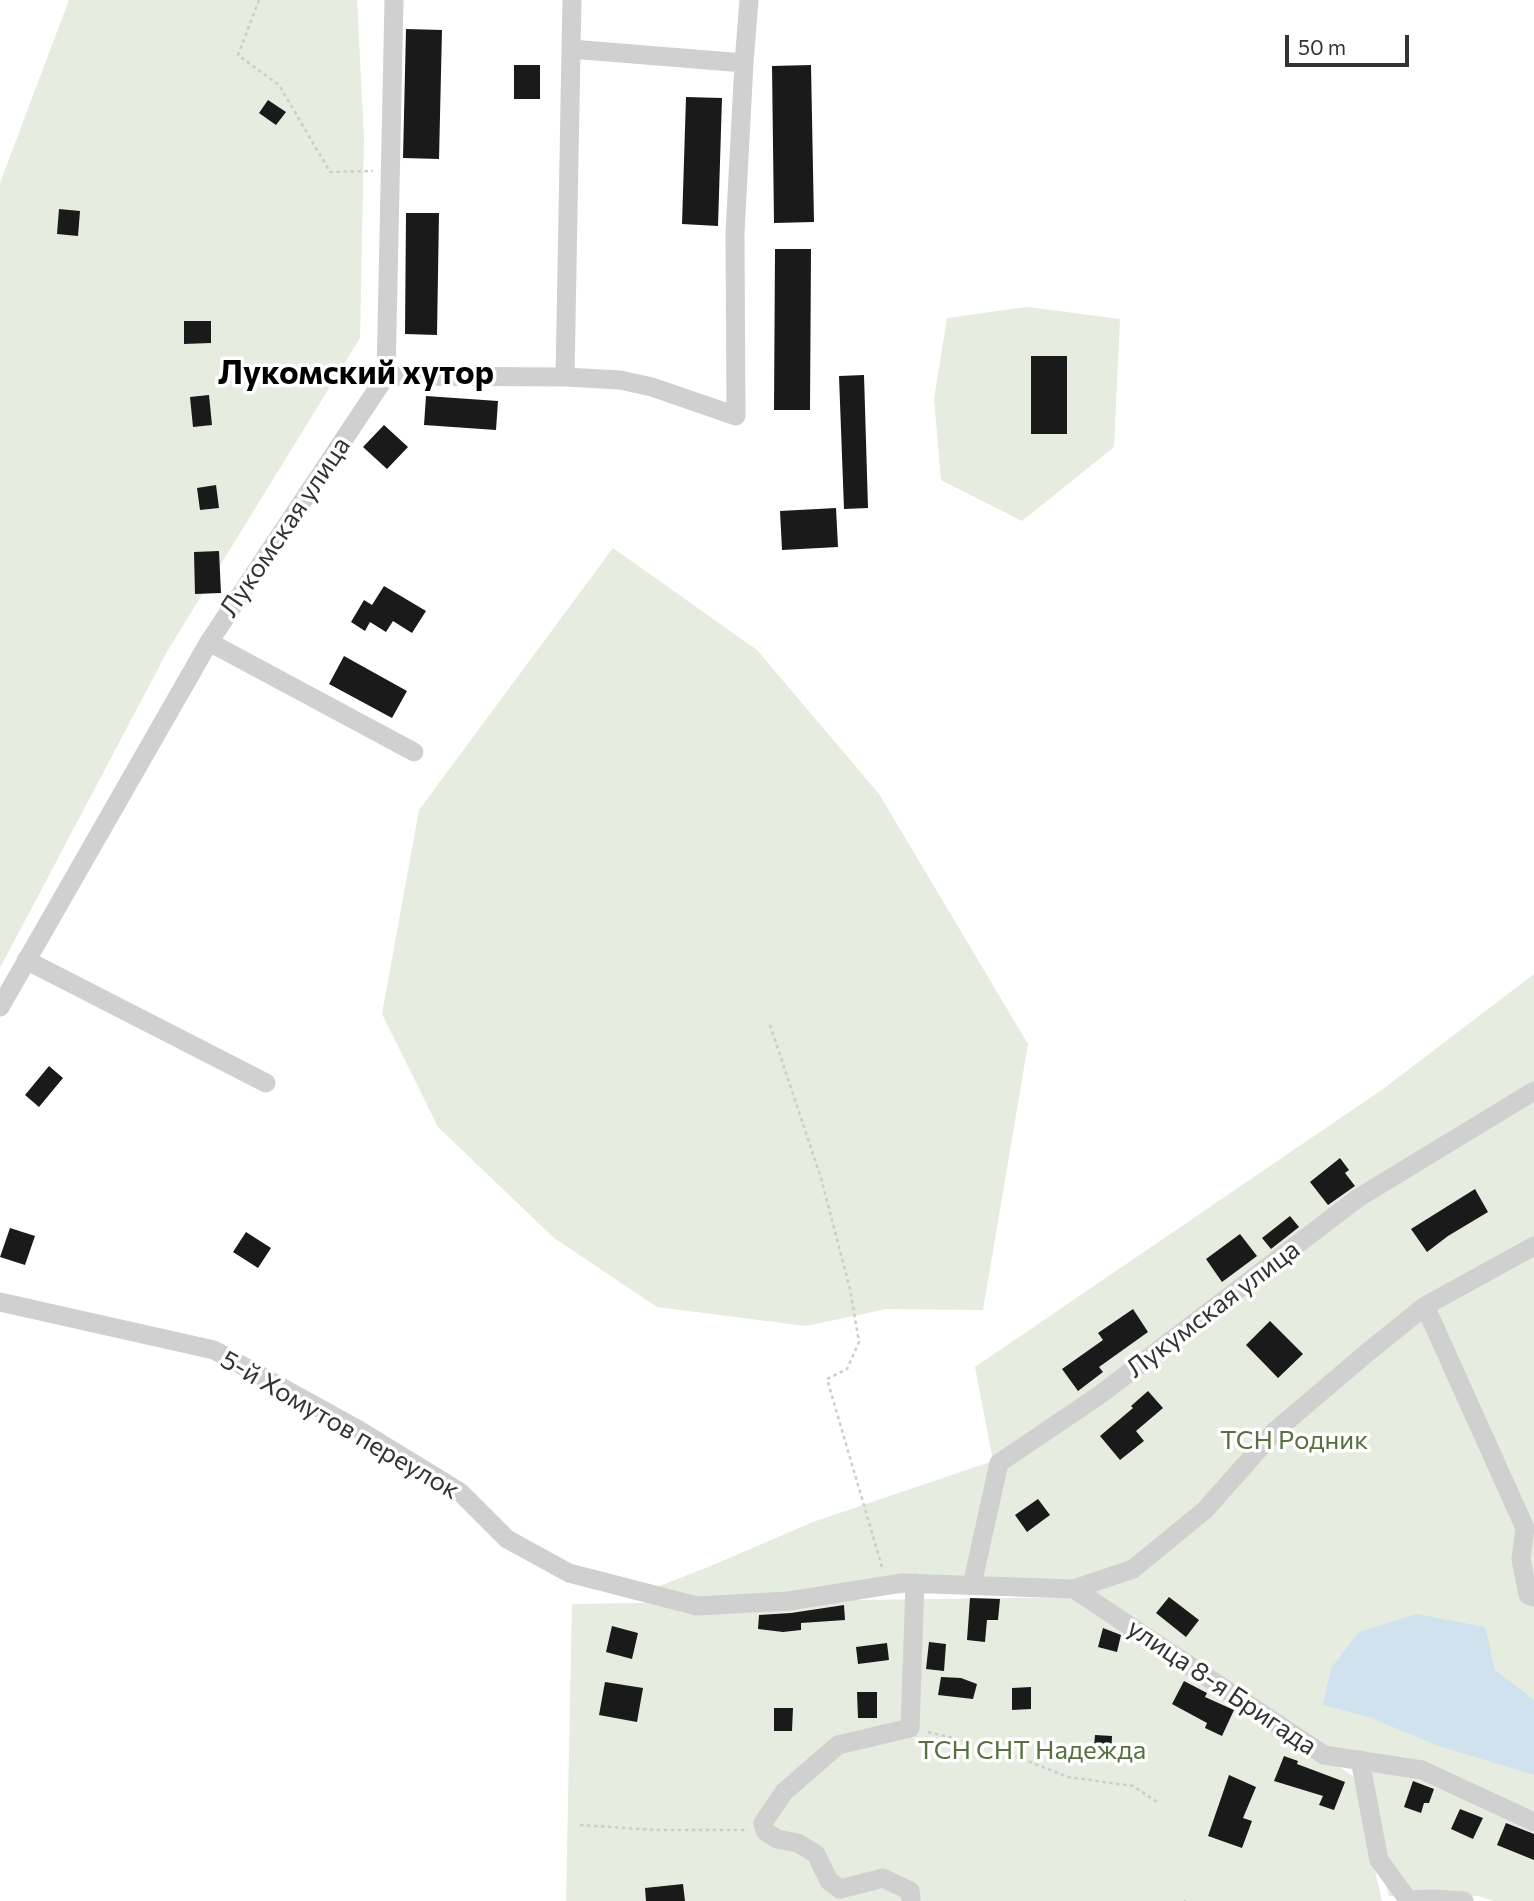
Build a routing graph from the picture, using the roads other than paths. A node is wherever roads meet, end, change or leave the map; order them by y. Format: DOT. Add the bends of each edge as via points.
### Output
graph roads {
  1 [pos="394,0"];
  2 [pos="572,0"];
  3 [pos="749,0"];
  4 [pos="571,49"];
  5 [pos="744,63"];
  6 [pos="386,376"];
  7 [pos="565,377"];
  8 [pos="209,642"];
  9 [pos="414,752"];
  10 [pos="26,960"];
  11 [pos="0,1007"];
  12 [pos="266,1083"];
  13 [pos="1534,1091"];
  14 [pos="1534,1246"];
  15 [pos="0,1302"];
  16 [pos="1425,1306"];
  17 [pos="915,1583"];
  18 [pos="972,1585"];
  19 [pos="1074,1589"];
  20 [pos="1534,1597"];
  21 [pos="1360,1760"];
  22 [pos="1534,1822"];
  23 [pos="911,1901"];
  24 [pos="1409,1901"];
  25 [pos="1464,1901"];
  1 -- 6 [label="street"];
  2 -- 4 [label="street"];
  3 -- 5 [label="street"];
  4 -- 5 [label="street"];
  4 -- 7 [label="street"];
  5 -- 7 [label="street" via="735,233 736,416 652,387"];
  6 -- 7 [label="street"];
  6 -- 8 [label="street, Лукомская улица"];
  8 -- 9 [label="street"];
  8 -- 10 [label="street, Лукомская улица"];
  10 -- 11 [label="street, Лукомская улица"];
  10 -- 12 [label="street"];
  13 -- 18 [label="street, Лукумская улица" via="1358,1198 1101,1394 999,1463"];
  14 -- 16 [label="street"];
  15 -- 17 [label="street, 5-й Хомутов переулок" via="214,1350 460,1492 507,1539 569,1573 697,1605 789,1601"];
  16 -- 19 [label="street" via="1275,1431 1205,1510 1133,1569"];
  16 -- 20 [label="street" via="1525,1528 1521,1559 1528,1595"];
  17 -- 18 [label="street, 5-й Хомутов переулок"];
  17 -- 23 [label="street" via="909,1728 838,1745 784,1792 763,1823 765,1831 777,1839 799,1843 816,1854 829,1881 839,1889 883,1878 910,1891"];
  18 -- 19 [label="street, 5-й Хомутов переулок"];
  19 -- 21 [label="street, улица 8-я Бригада" via="1324,1755"];
  21 -- 22 [label="street, улица 8-я Бригада" via="1422,1770"];
  21 -- 24 [label="street" via="1379,1860"];
  24 -- 25 [label="street"];
}
